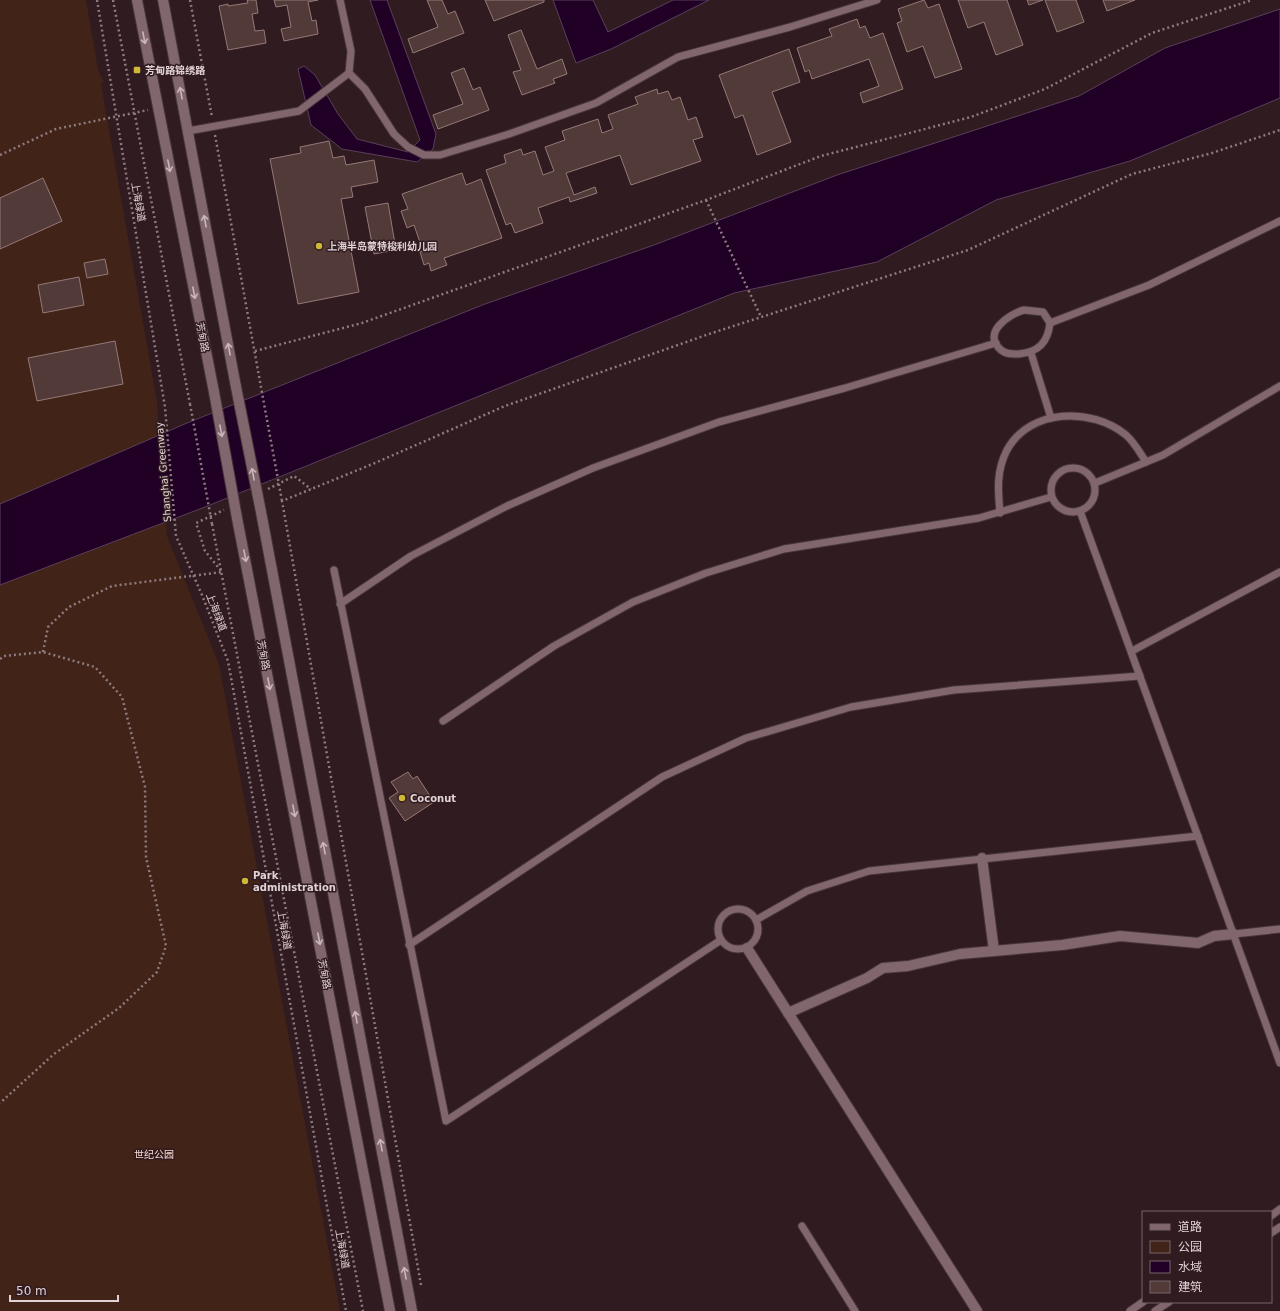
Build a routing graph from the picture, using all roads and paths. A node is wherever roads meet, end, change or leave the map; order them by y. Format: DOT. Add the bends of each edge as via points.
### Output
graph roads {
  1 [pos="97,0"];
  2 [pos="113,0"];
  3 [pos="137,0"];
  4 [pos="164,0"];
  5 [pos="190,0"];
  6 [pos="340,0"];
  7 [pos="878,0"];
  8 [pos="1252,0"];
  9 [pos="349,73"];
  10 [pos="158,109"];
  11 [pos="134,113"];
  12 [pos="117,116"];
  13 [pos="214,127"];
  14 [pos="1280,130"];
  15 [pos="188,131"];
  16 [pos="0,156"];
  17 [pos="706,200"];
  18 [pos="1280,221"];
  19 [pos="761,317"];
  20 [pos="1050,323"];
  21 [pos="996,343"];
  22 [pos="255,351"];
  23 [pos="1031,353"];
  24 [pos="1280,386"];
  25 [pos="165,407"];
  26 [pos="1051,418"];
  27 [pos="1146,462"];
  28 [pos="1094,483"];
  29 [pos="1051,498"];
  30 [pos="282,501"];
  31 [pos="1080,511"];
  32 [pos="1000,512"];
  33 [pos="176,536"];
  34 [pos="334,570"];
  35 [pos="222,572"];
  36 [pos="1280,572"];
  37 [pos="194,577"];
  38 [pos="340,604"];
  39 [pos="1132,651"];
  40 [pos="43,652"];
  41 [pos="0,659"];
  42 [pos="1140,676"];
  43 [pos="443,721"];
  44 [pos="1198,836"];
  45 [pos="982,858"];
  46 [pos="756,920"];
  47 [pos="1280,929"];
  48 [pos="1234,934"];
  49 [pos="721,940"];
  50 [pos="409,944"];
  51 [pos="747,948"];
  52 [pos="994,951"];
  53 [pos="788,1012"];
  54 [pos="1280,1063"];
  55 [pos="0,1103"];
  56 [pos="1280,1209"];
  57 [pos="1272,1215"];
  58 [pos="802,1226"];
  59 [pos="422,1288"];
  60 [pos="1142,1303"];
  61 [pos="1167,1303"];
  62 [pos="346,1311"];
  63 [pos="363,1311"];
  64 [pos="390,1311"];
  65 [pos="412,1311"];
  66 [pos="855,1311"];
  67 [pos="977,1311"];
  68 [pos="1130,1311"];
  69 [pos="1155,1311"];
  1 -- 12 [label="path, 上海绿道"];
  2 -- 11 [label="path"];
  3 -- 10 [label="main road, 芳甸路, one-way"];
  15 -- 4 [label="main road, one-way"];
  5 -- 13 [label="path"];
  6 -- 9 [label="lane" via="351,51"];
  7 -- 9 [label="lane" via="678,57 596,103 440,155 424,155 408,147 394,134 365,89"];
  8 -- 17 [label="path" via="1152,33 1045,89 971,117 821,156"];
  9 -- 13 [label="lane" via="299,111"];
  10 -- 11 [label="path"];
  10 -- 64 [label="main road, 芳甸路, one-way, bridge"];
  11 -- 12 [label="path"];
  11 -- 35 [label="path, bridge"];
  12 -- 16 [label="path" via="56,129"];
  12 -- 25 [label="path, 上海绿道"];
  13 -- 15 [label="lane"];
  13 -- 22 [label="path"];
  14 -- 19 [label="path" via="1212,153 1132,174 968,250"];
  65 -- 15 [label="main road, one-way, bridge"];
  17 -- 19 [label="path"];
  17 -- 22 [label="path" via="362,323"];
  18 -- 20 [label="lane" via="1149,285"];
  19 -- 30 [label="path" via="504,406 376,463"];
  20 -- 21 [label="lane" via="1043,312 1024,310 1013,313 996,327"];
  20 -- 23 [label="lane" via="1049,334"];
  21 -- 23 [label="lane" via="1001,350 1009,354"];
  21 -- 38 [label="lane" via="719,422 593,468 507,506 411,556"];
  22 -- 30 [label="path, bridge"];
  23 -- 26 [label="lane"];
  24 -- 27 [label="lane" via="1163,455"];
  25 -- 33 [label="path, Shanghai Greenway"];
  26 -- 27 [label="lane" via="1078,415 1106,422 1126,435"];
  26 -- 32 [label="lane" via="1032,424 1018,434 1006,451 997,481"];
  27 -- 28 [label="lane"];
  28 -- 29 [label="lane" via="1085,471 1073,467 1066,468 1056,474 1051,484"];
  28 -- 31 [label="lane" via="1093,500"];
  29 -- 31 [label="lane" via="1061,509"];
  29 -- 32 [label="lane"];
  30 -- 59 [label="path"];
  31 -- 39 [label="lane"];
  32 -- 43 [label="lane" via="979,518 784,549 706,573 633,602 554,646"];
  33 -- 37 [label="path, 上海绿道"];
  34 -- 38 [label="lane"];
  35 -- 37 [label="path"];
  35 -- 63 [label="path"];
  36 -- 39 [label="lane"];
  37 -- 40 [label="path" via="112,586 69,607 48,627"];
  37 -- 62 [label="path, 上海绿道" via="228,661"];
  38 -- 50 [label="lane"];
  39 -- 42 [label="lane"];
  40 -- 41 [label="path" via="4,656"];
  40 -- 55 [label="path" via="95,667 122,697 145,787 146,857 166,946 156,972 119,1008 54,1054"];
  42 -- 44 [label="lane"];
  42 -- 50 [label="lane" via="954,690 851,707 746,738 662,777"];
  44 -- 45 [label="lane"];
  44 -- 48 [label="lane"];
  45 -- 46 [label="lane" via="869,872 807,891"];
  45 -- 52 [label="main road"];
  46 -- 49 [label="lane" via="752,913 744,909 728,910 718,922 717,930"];
  46 -- 51 [label="lane" via="757,936"];
  47 -- 48 [label="lane"];
  48 -- 52 [label="main road" via="1214,936 1198,943 1120,936"];
  48 -- 54 [label="lane"];
  49 -- 50 [label="lane" via="446,1120"];
  49 -- 51 [label="lane" via="731,949"];
  51 -- 53 [label="main road"];
  52 -- 53 [label="main road" via="960,954 908,966 883,968 867,978"];
  53 -- 67 [label="main road"];
  56 -- 57 [label="lane"];
  58 -- 66 [label="lane"];
  60 -- 68 [label="lane"];
  61 -- 69 [label="lane"];
}
